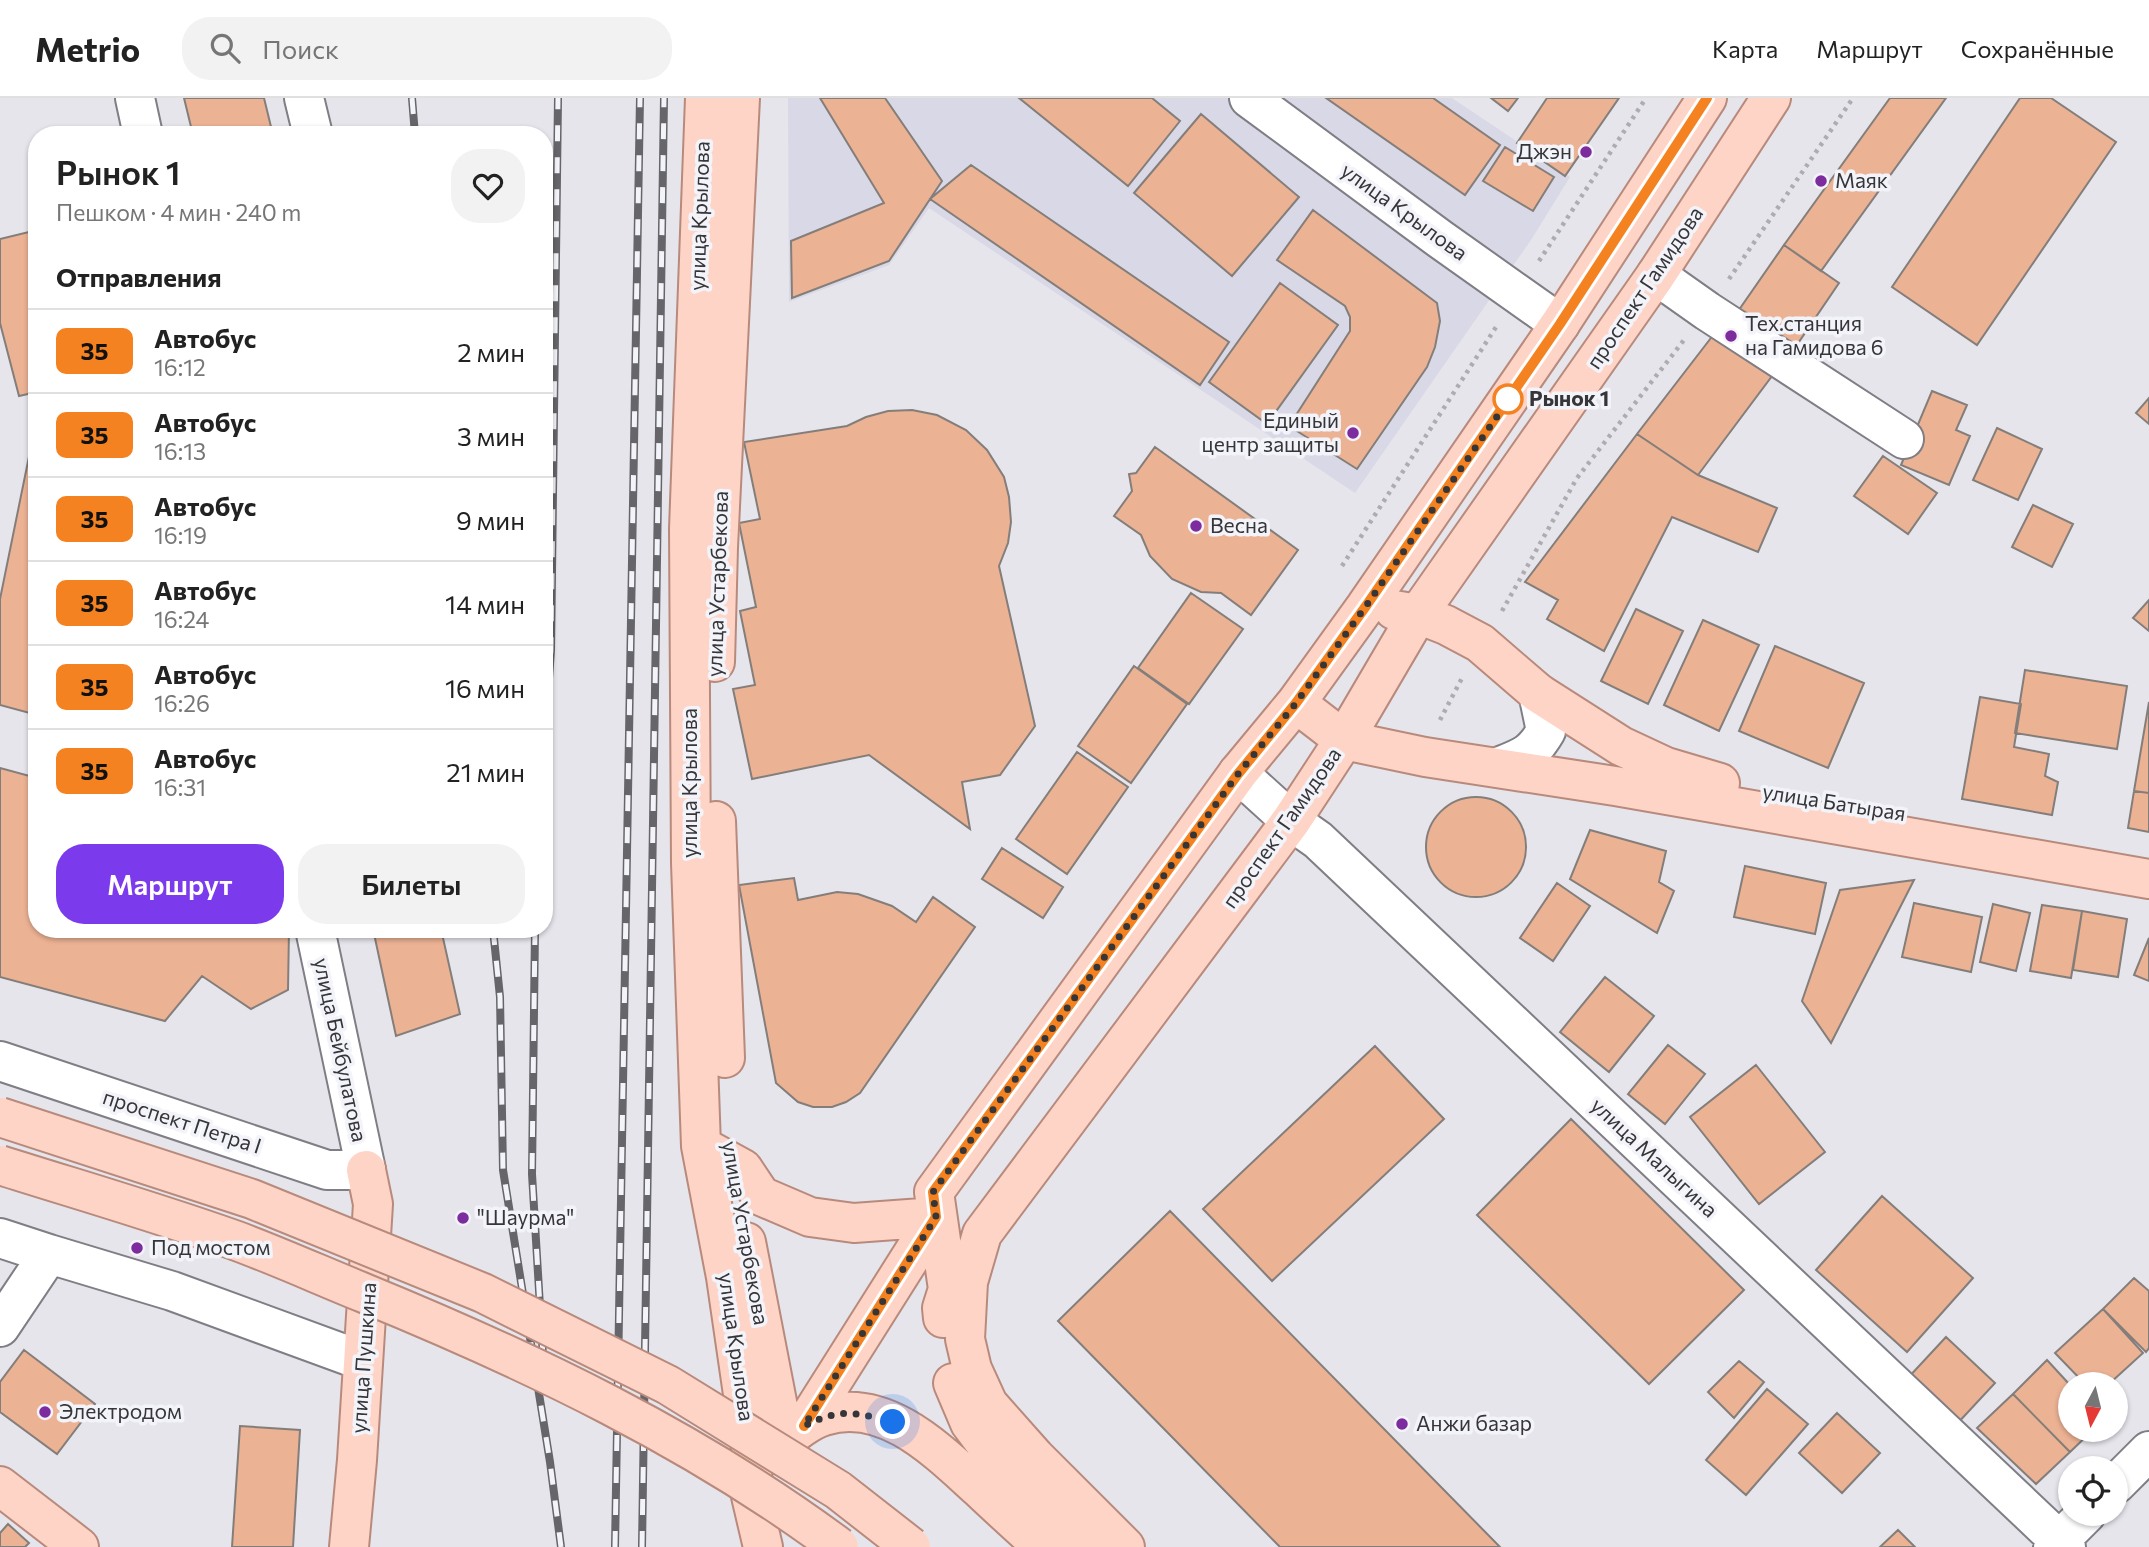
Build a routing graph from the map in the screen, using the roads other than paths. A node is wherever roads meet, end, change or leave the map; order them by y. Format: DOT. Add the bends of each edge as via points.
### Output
graph roads {
  1 [pos="135,98"];
  2 [pos="304,98"];
  3 [pos="705,98"];
  4 [pos="740,98"];
  5 [pos="1249,98"];
  6 [pos="1707,98"];
  7 [pos="1771,98"];
  8 [pos="141,126"];
  9 [pos="311,126"];
  10 [pos="1656,275"];
  11 [pos="1560,324"];
  12 [pos="1904,439"];
  13 [pos="1366,606"];
  14 [pos="1418,614"];
  15 [pos="1538,693"];
  16 [pos="1296,703"];
  17 [pos="1344,740"];
  18 [pos="1498,767"];
  19 [pos="1238,774"];
  20 [pos="1304,831"];
  21 [pos="2149,858"];
  22 [pos="2149,878"];
  23 [pos="316,938"];
  24 [pos="0,1061"];
  25 [pos="0,1118"];
  26 [pos="715,1153"];
  27 [pos="0,1165"];
  28 [pos="366,1170"];
  29 [pos="935,1204"];
  30 [pos="0,1238"];
  31 [pos="49,1254"];
  32 [pos="0,1327"];
  33 [pos="363,1361"];
  34 [pos="794,1434"];
  35 [pos="2149,1451"];
  36 [pos="753,1463"];
  37 [pos="2128,1472"];
  38 [pos="0,1486"];
  39 [pos="2076,1526"];
  40 [pos="761,1545"];
  41 [pos="2059,1545"];
  42 [pos="79,1547"];
  43 [pos="349,1547"];
  44 [pos="839,1547"];
  45 [pos="911,1547"];
  46 [pos="1042,1547"];
  47 [pos="1085,1547"];
  48 [pos="1125,1547"];
  1 -- 8 [label="street"];
  2 -- 9 [label="street"];
  3 -- 26 [label="main road, улица Крылова" via="689,529 691,863"];
  4 -- 26 [label="main road, улица Устарбекова" via="713,759"];
  5 -- 11 [label="street, улица Крылова"];
  6 -- 11 [label="main road"];
  7 -- 10 [label="main road, проспект Гамидова"];
  10 -- 12 [label="street"];
  10 -- 14 [label="main road, проспект Гамидова"];
  11 -- 13 [label="main road"];
  13 -- 14 [label="main road, улица Батырая"];
  13 -- 16 [label="main road"];
  14 -- 15 [label="main road, улица Батырая" via="1480,643"];
  14 -- 17 [label="main road, проспект Гамидова"];
  15 -- 18 [label="street" via="1546,731 1536,748"];
  15 -- 21 [label="main road, улица Батырая" via="1632,751 1666,767 1732,786"];
  16 -- 17 [label="main road"];
  16 -- 19 [label="main road"];
  17 -- 18 [label="main road, улица Батырая"];
  17 -- 20 [label="main road, проспект Гамидова"];
  18 -- 22 [label="main road, улица Батырая"];
  19 -- 20 [label="street, улица Малыгина"];
  19 -- 29 [label="main road"];
  20 -- 41 [label="street, улица Малыгина"];
  20 -- 48 [label="main road, проспект Гамидова" via="982,1234 968,1282 965,1339 988,1404"];
  23 -- 28 [label="street, улица Бейбулатова"];
  24 -- 28 [label="street, проспект Петра I" via="327,1170"];
  25 -- 45 [label="main road, bridge" via="252,1199 483,1293 668,1385 838,1490"];
  26 -- 29 [label="main road" via="743,1169 761,1196 810,1217 854,1223"];
  26 -- 34 [label="main road, улица Устарбекова"];
  26 -- 36 [label="main road, улица Крылова" via="726,1277"];
  27 -- 44 [label="main road, bridge" via="236,1241 465,1334 643,1423"];
  28 -- 33 [label="main road, улица Пушкина" via="373,1204"];
  29 -- 34 [label="main road"];
  29 -- 47 [label="main road" via="948,1289 942,1308 947,1370 970,1423 1003,1467"];
  30 -- 31 [label="street"];
  31 -- 32 [label="street"];
  31 -- 33 [label="street" via="172,1291"];
  33 -- 43 [label="main road, улица Пушкина"];
  34 -- 36 [label="main road"];
  34 -- 46 [label="main road" via="823,1416 845,1411 893,1422 930,1444"];
  35 -- 37 [label="street"];
  36 -- 40 [label="main road, улица Крылова" via="751,1496"];
  38 -- 42 [label="main road"];
  39 -- 41 [label="street"];
}
